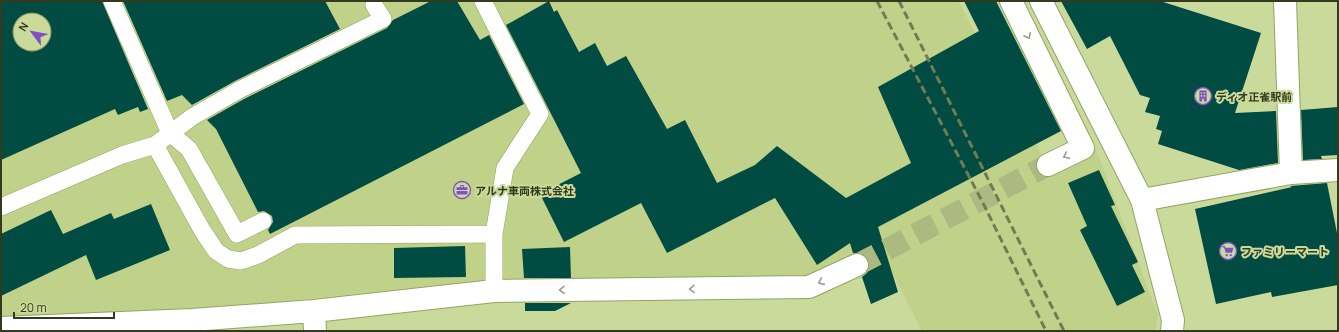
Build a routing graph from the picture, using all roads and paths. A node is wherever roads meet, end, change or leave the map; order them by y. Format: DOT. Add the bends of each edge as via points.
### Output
graph roads {
  1 [pos="112,1"];
  2 [pos="483,1"];
  3 [pos="1011,1"];
  4 [pos="1041,1"];
  5 [pos="1285,1"];
  6 [pos="376,2"];
  7 [pos="170,133"];
  8 [pos="155,145"];
  9 [pos="1048,165"];
  10 [pos="1338,170"];
  11 [pos="1291,173"];
  12 [pos="1142,200"];
  13 [pos="1,207"];
  14 [pos="263,221"];
  15 [pos="494,234"];
  16 [pos="857,265"];
  17 [pos="494,291"];
  18 [pos="314,323"];
  19 [pos="1,328"];
  20 [pos="1172,331"];
  1 -- 7 [label="lane"];
  2 -- 15 [label="lane" via="540,114 505,168"];
  3 -- 9 [label="street, one-way" via="1083,148"];
  4 -- 12 [label="street"];
  5 -- 11 [label="street"];
  6 -- 7 [label="lane" via="383,19 239,90"];
  7 -- 8 [label="lane"];
  7 -- 14 [label="lane" via="189,149 237,234"];
  8 -- 13 [label="lane" via="122,155"];
  8 -- 15 [label="lane" via="202,230 216,251 228,260 242,261 258,255 294,235"];
  10 -- 11 [label="street"];
  11 -- 12 [label="street"];
  12 -- 20 [label="street" via="1173,320"];
  15 -- 17 [label="lane"];
  16 -- 17 [label="street, one-way" via="809,287"];
  17 -- 18 [label="street"];
  18 -- 19 [label="street" via="192,320"];
}
